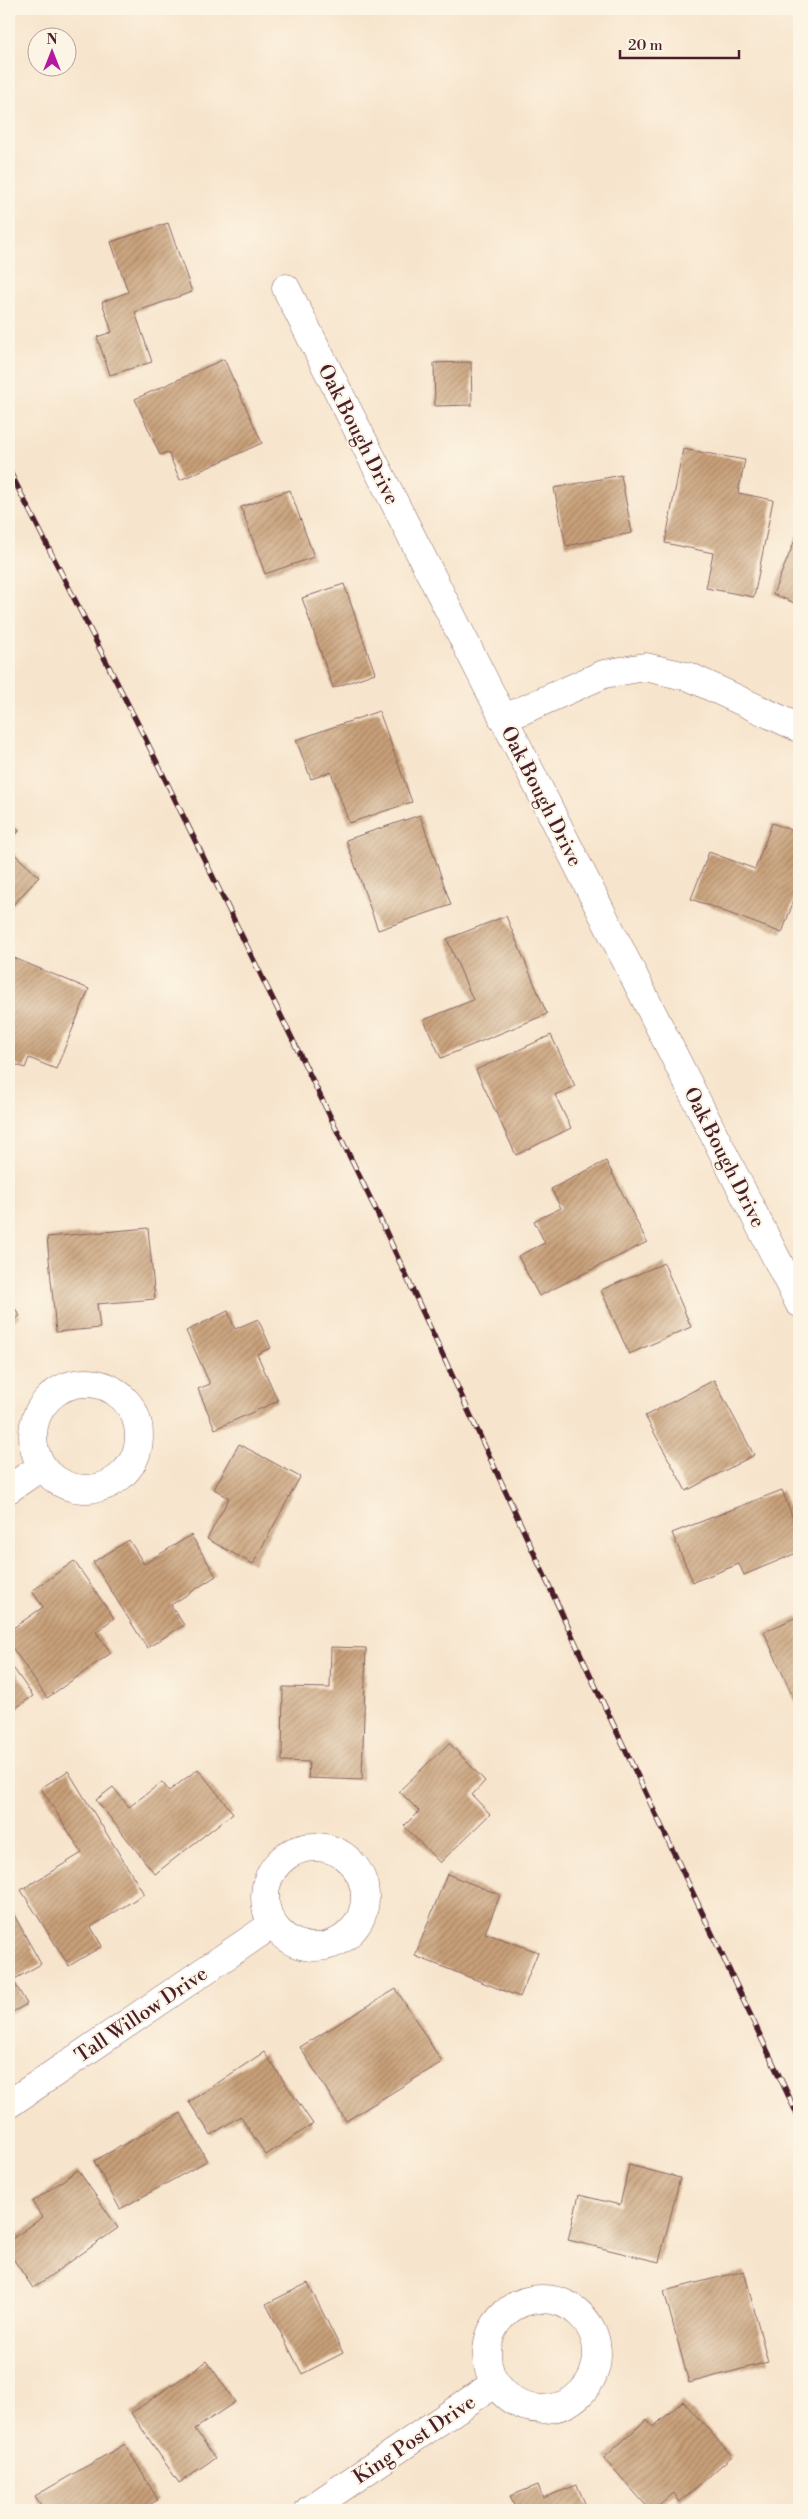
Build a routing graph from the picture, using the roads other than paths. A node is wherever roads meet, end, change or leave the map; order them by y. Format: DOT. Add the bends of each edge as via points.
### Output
graph roads {
  1 [pos="286,288"];
  2 [pos="502,719"];
  3 [pos="799,728"];
  4 [pos="799,1304"];
  5 [pos="42,1466"];
  6 [pos="9,1489"];
  7 [pos="273,1924"];
  8 [pos="9,2104"];
  9 [pos="494,2384"];
  10 [pos="309,2510"];
  1 -- 2 [label="street, Oak Bough Drive"];
  2 -- 3 [label="street" via="604,674 645,667 690,677"];
  2 -- 4 [label="street, Oak Bough Drive"];
  5 -- 6 [label="street"];
  7 -- 8 [label="street, Tall Willow Drive"];
  9 -- 9 [label="street, King Post Drive" via="509,2400 530,2409 552,2409 572,2401 588,2386 597,2367 597,2344 590,2324 574,2309 554,2300 532,2299 512,2307 496,2322 488,2342 486,2363"];
  9 -- 10 [label="street, King Post Drive"];
}
